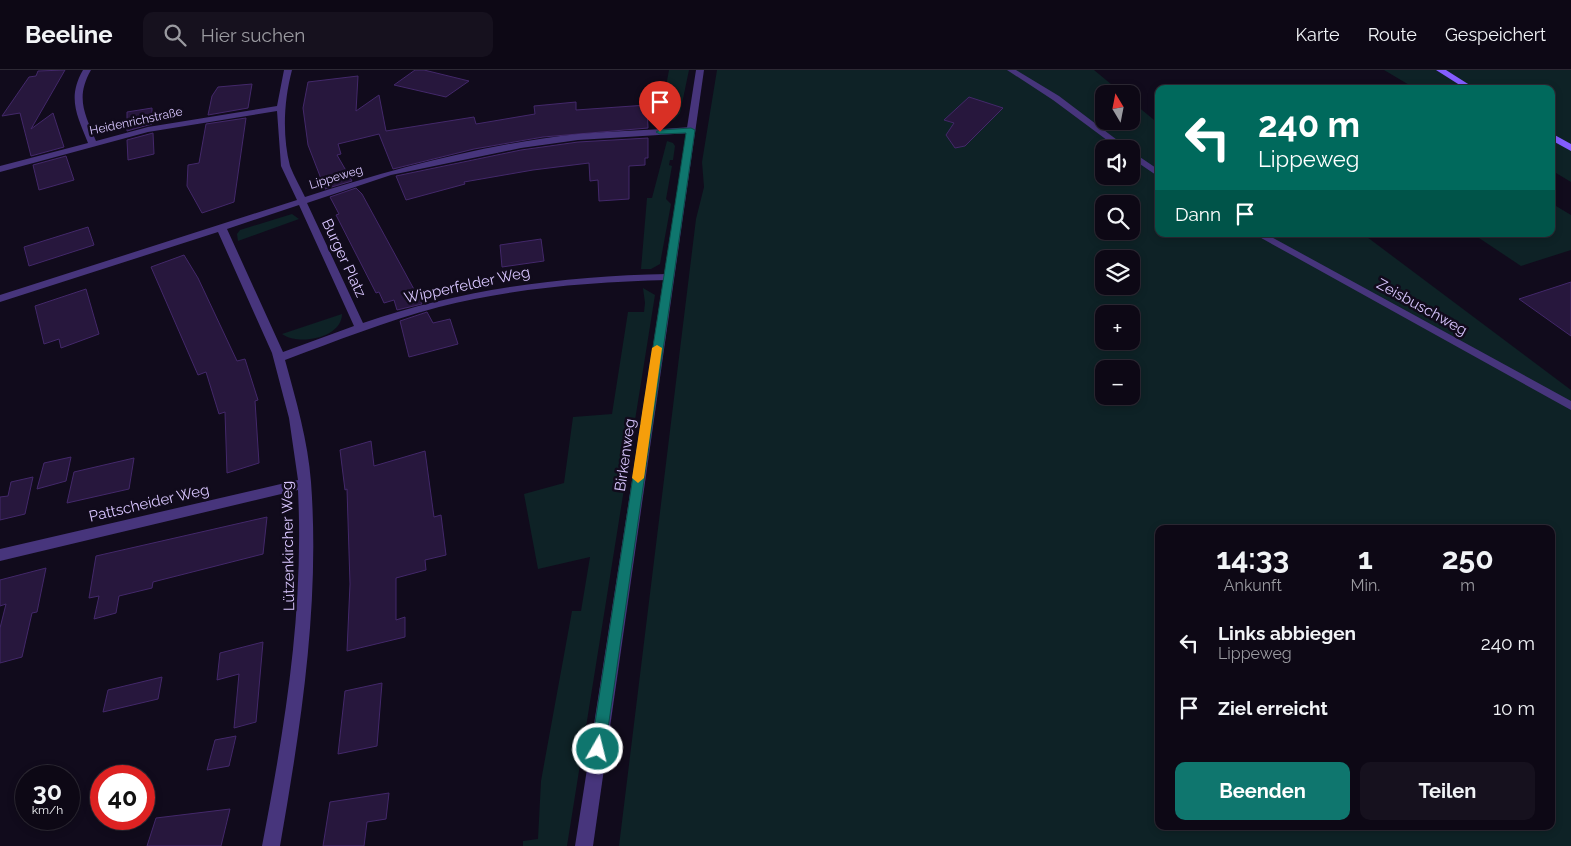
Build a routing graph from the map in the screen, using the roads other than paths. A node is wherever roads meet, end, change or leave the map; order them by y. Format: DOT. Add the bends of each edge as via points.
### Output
graph roads {
  1 [pos="87,70"];
  2 [pos="288,70"];
  3 [pos="700,70"];
  4 [pos="1011,70"];
  5 [pos="1440,70"];
  6 [pos="1465,85"];
  7 [pos="280,108"];
  8 [pos="691,130"];
  9 [pos="1555,138"];
  10 [pos="1113,140"];
  11 [pos="92,143"];
  12 [pos="1571,148"];
  13 [pos="1140,160"];
  14 [pos="0,169"];
  15 [pos="1155,171"];
  16 [pos="301,201"];
  17 [pos="221,227"];
  18 [pos="1264,237"];
  19 [pos="668,277"];
  20 [pos="0,299"];
  21 [pos="360,328"];
  22 [pos="279,358"];
  23 [pos="1571,406"];
  24 [pos="305,483"];
  25 [pos="0,555"];
  26 [pos="271,846"];
  27 [pos="584,846"];
  1 -- 11 [label="street" via="76,97"];
  2 -- 7 [label="street, Burger Platz"];
  3 -- 8 [label="street, Birkenweg"];
  4 -- 10 [label="street"];
  5 -- 6 [label="main road"];
  7 -- 11 [label="street, Heidenrichstraße" via="148,130"];
  7 -- 16 [label="street, Burger Platz" via="286,166"];
  8 -- 16 [label="street, Lippeweg" via="521,145 389,173"];
  8 -- 19 [label="street, Birkenweg"];
  9 -- 12 [label="main road"];
  11 -- 14 [label="street, Heidenrichstraße"];
  13 -- 15 [label="street"];
  16 -- 17 [label="street, Lippeweg"];
  16 -- 21 [label="street, Burger Platz"];
  17 -- 20 [label="street, Lippeweg"];
  17 -- 22 [label="street, Lützenkircher Weg"];
  18 -- 23 [label="street, Zeisbuschweg"];
  19 -- 21 [label="street, Wipperfelder Weg" via="598,279 513,288 409,312"];
  19 -- 27 [label="street, Birkenweg"];
  21 -- 22 [label="street, Wipperfelder Weg"];
  22 -- 24 [label="street, Lützenkircher Weg" via="292,408"];
  24 -- 25 [label="street, Pattscheider Weg"];
  24 -- 26 [label="street, Lützenkircher Weg" via="308,550 306,623 291,736"];
}
